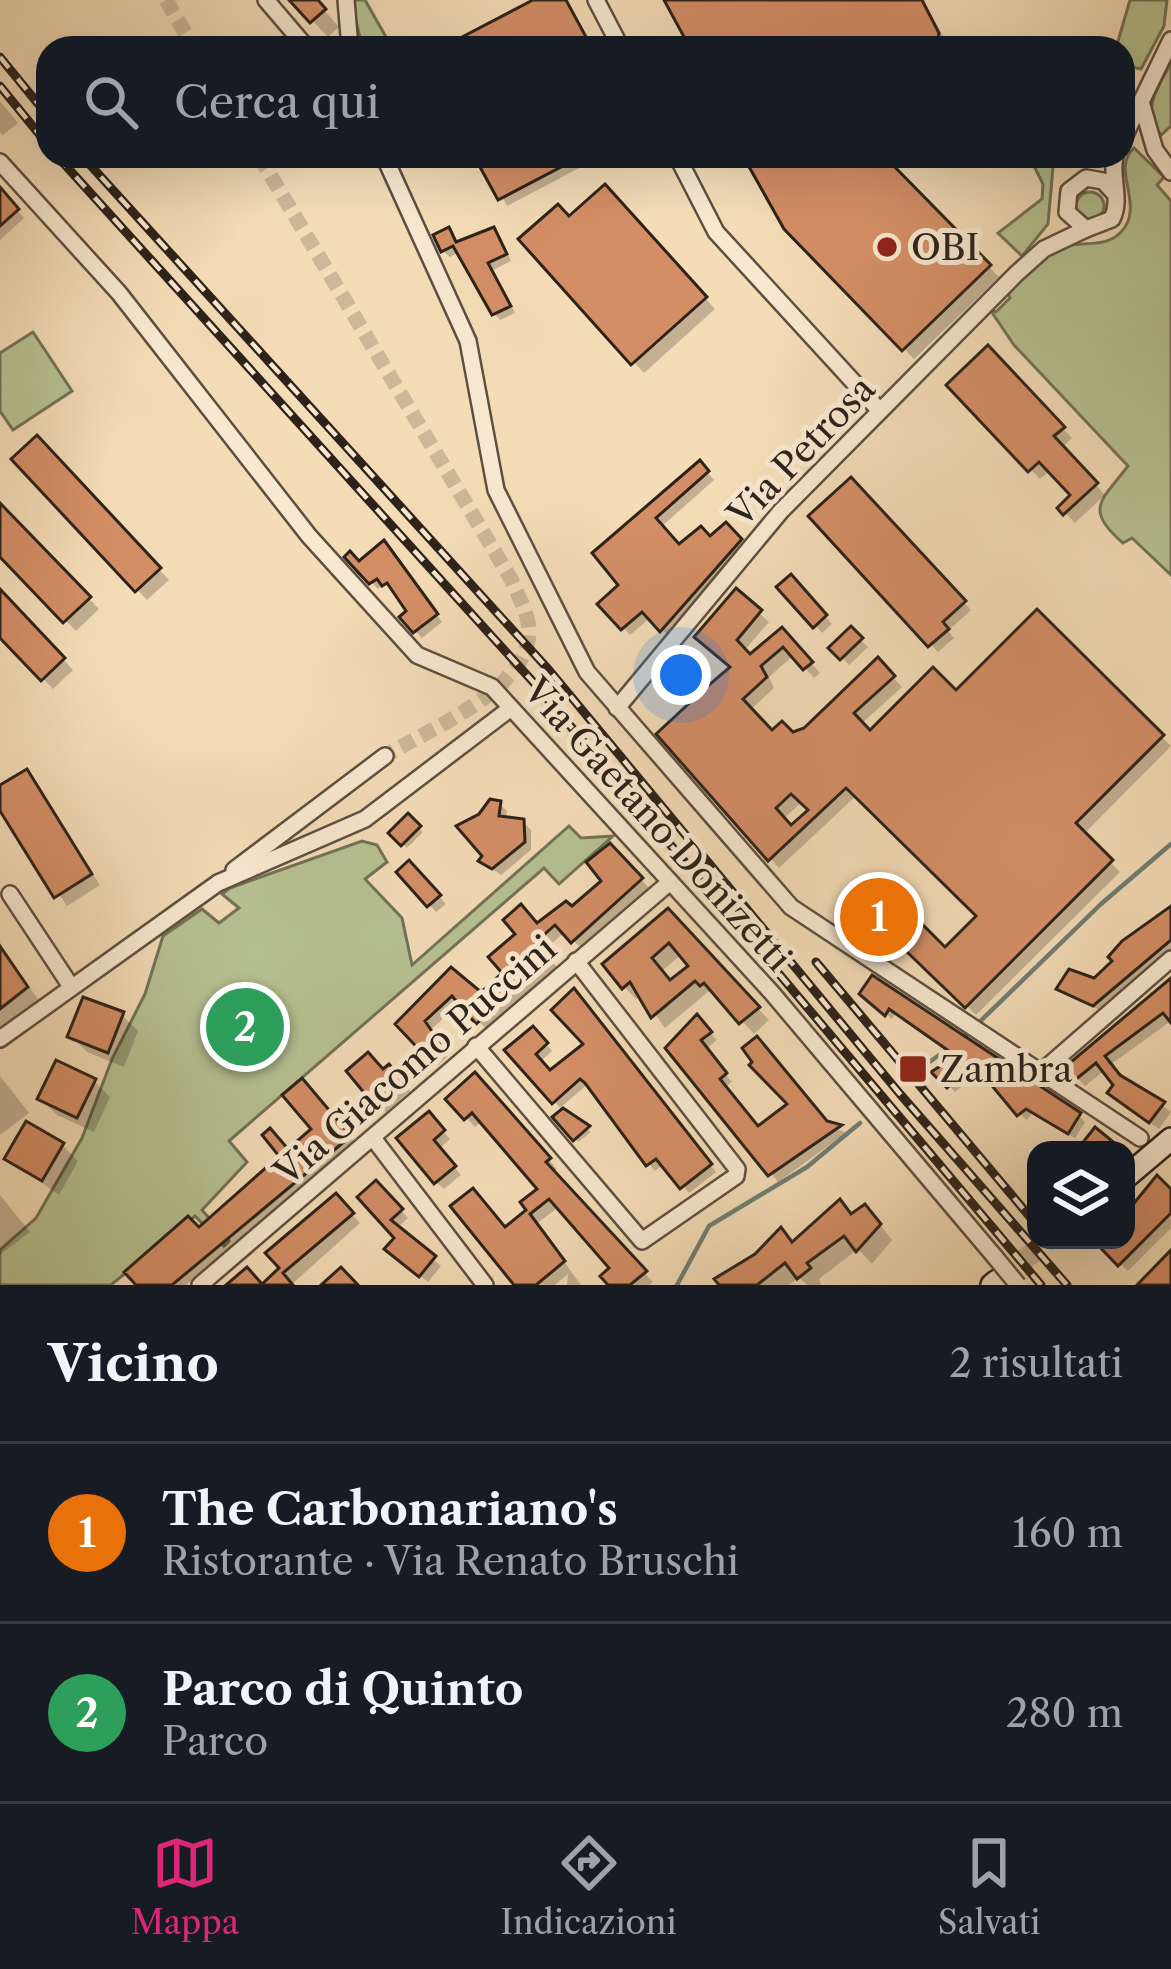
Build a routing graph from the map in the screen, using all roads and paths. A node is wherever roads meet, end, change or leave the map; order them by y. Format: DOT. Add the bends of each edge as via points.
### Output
graph roads {
  1 [pos="266,0"];
  2 [pos="346,0"];
  3 [pos="596,0"];
  4 [pos="298,36"];
  5 [pos="349,36"];
  6 [pos="615,36"];
  7 [pos="1170,44"];
  8 [pos="1142,103"];
  9 [pos="1135,116"];
  10 [pos="1135,142"];
  11 [pos="1155,150"];
  12 [pos="0,162"];
  13 [pos="389,168"];
  14 [pos="683,168"];
  15 [pos="1098,168"];
  16 [pos="1114,168"];
  17 [pos="1171,172"];
  18 [pos="1086,178"];
  19 [pos="1116,195"];
  20 [pos="1067,212"];
  21 [pos="1086,229"];
  22 [pos="1044,249"];
  23 [pos="880,411"];
  24 [pos="512,708"];
  25 [pos="616,708"];
  26 [pos="385,756"];
  27 [pos="670,881"];
  28 [pos="218,883"];
  29 [pos="10,894"];
  30 [pos="1171,959"];
  31 [pos="576,961"];
  32 [pos="70,985"];
  33 [pos="0,1039"];
  34 [pos="476,1046"];
  35 [pos="1039,1074"];
  36 [pos="373,1138"];
  37 [pos="1140,1138"];
  38 [pos="1171,1139"];
  39 [pos="1135,1169"];
  40 [pos="1002,1284"];
  41 [pos="200,1285"];
  42 [pos="485,1285"];
  1 -- 4 [label="street"];
  2 -- 5 [label="street"];
  3 -- 6 [label="street"];
  7 -- 8 [label="street"];
  8 -- 9 [label="street"];
  8 -- 11 [label="street"];
  10 -- 11 [label="street"];
  11 -- 17 [label="street"];
  12 -- 24 [label="street, Via Gaetano Donizetti" via="119,293 273,492 420,658 482,678"];
  13 -- 25 [label="street" via="468,341 496,490 564,631"];
  14 -- 23 [label="street" via="716,232"];
  15 -- 18 [label="street, Via Petrosa"];
  16 -- 19 [label="street, Via Petrosa"];
  18 -- 19 [label="street"];
  18 -- 20 [label="street, Via Petrosa" via="1069,191"];
  19 -- 21 [label="street, Via Petrosa" via="1112,219"];
  20 -- 21 [label="street"];
  20 -- 22 [label="street, Via Petrosa"];
  21 -- 22 [label="street, Via Petrosa"];
  22 -- 23 [label="street, Via Petrosa"];
  23 -- 25 [label="street, Via Petrosa" via="770,524"];
  24 -- 27 [label="street, Via Gaetano Donizetti"];
  24 -- 28 [label="street" via="365,819"];
  25 -- 35 [label="street" via="791,907"];
  26 -- 28 [label="street"];
  27 -- 31 [label="street, Via Giacomo Puccini"];
  27 -- 40 [label="street, Via Gaetano Donizetti, bridge" via="995,1257"];
  28 -- 32 [label="street"];
  29 -- 32 [label="street"];
  30 -- 35 [label="street"];
  31 -- 34 [label="street, Via Giacomo Puccini"];
  31 -- 34 [label="street" via="738,1173 644,1242"];
  32 -- 33 [label="street"];
  34 -- 36 [label="street, Via Giacomo Puccini"];
  35 -- 37 [label="street"];
  36 -- 41 [label="street, Via Giacomo Puccini"];
  36 -- 42 [label="street"];
  38 -- 39 [label="street"];
}
